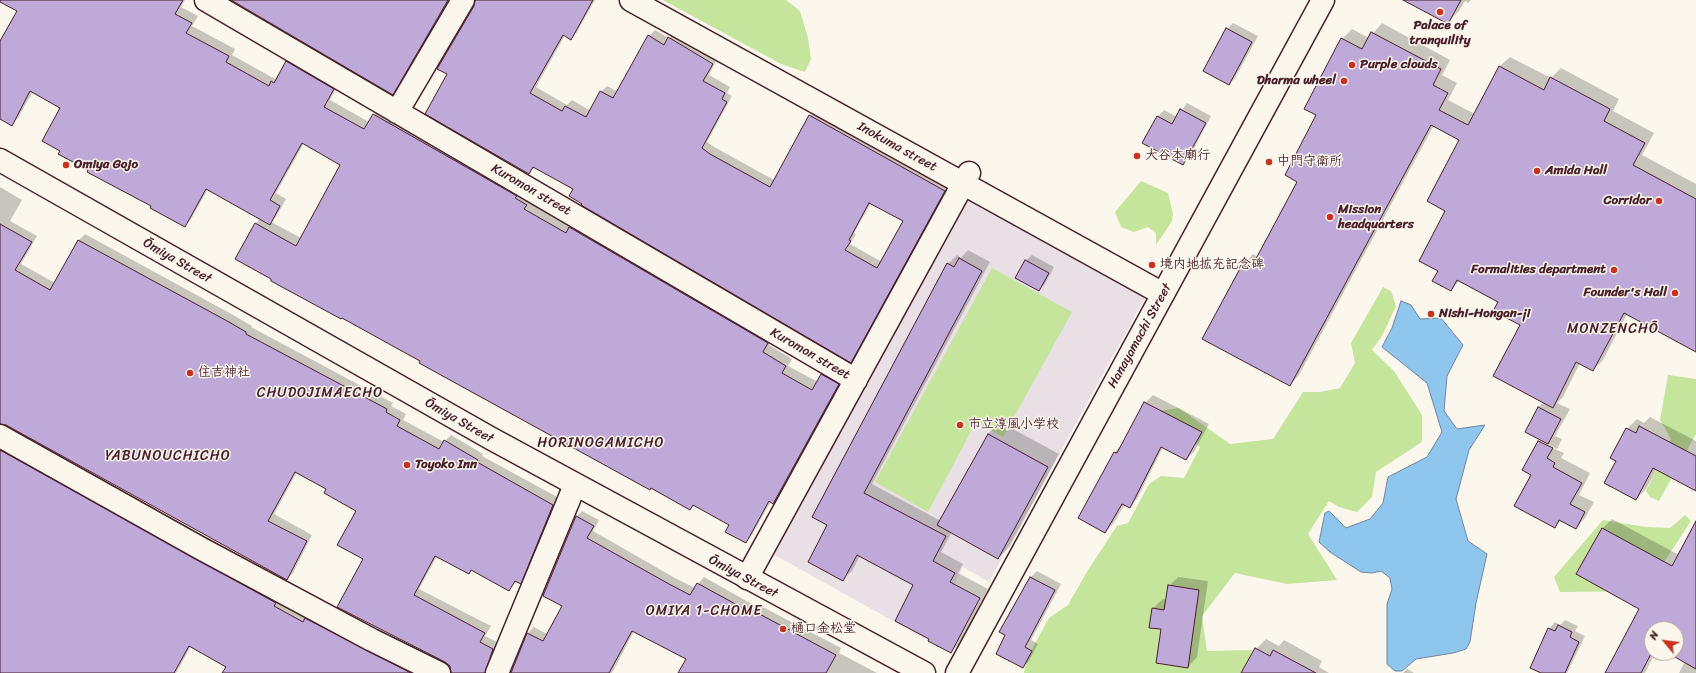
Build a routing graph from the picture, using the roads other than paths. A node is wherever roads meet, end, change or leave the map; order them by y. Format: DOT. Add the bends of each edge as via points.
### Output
graph roads {
  1 [pos="206,0"];
  2 [pos="463,0"];
  3 [pos="631,0"];
  4 [pos="1323,0"];
  5 [pos="397,112"];
  6 [pos="0,160"];
  7 [pos="966,179"];
  8 [pos="1163,294"];
  9 [pos="856,380"];
  10 [pos="0,436"];
  11 [pos="575,485"];
  12 [pos="746,578"];
  13 [pos="440,673"];
  14 [pos="497,673"];
  15 [pos="924,673"];
  16 [pos="957,673"];
  1 -- 5 [label="street, Kuromon street"];
  2 -- 5 [label="street"];
  3 -- 7 [label="street, Inokuma street"];
  4 -- 8 [label="street, Hanayamachi Street"];
  5 -- 9 [label="street, Kuromon street"];
  6 -- 11 [label="street, Ōmiya Street"];
  7 -- 8 [label="street, Inokuma street"];
  7 -- 9 [label="street"];
  8 -- 16 [label="street, Hanayamachi Street"];
  9 -- 12 [label="street"];
  10 -- 13 [label="street" via="200,548 372,640"];
  11 -- 12 [label="street, Ōmiya Street"];
  11 -- 14 [label="street"];
  12 -- 15 [label="street, Ōmiya Street"];
}
